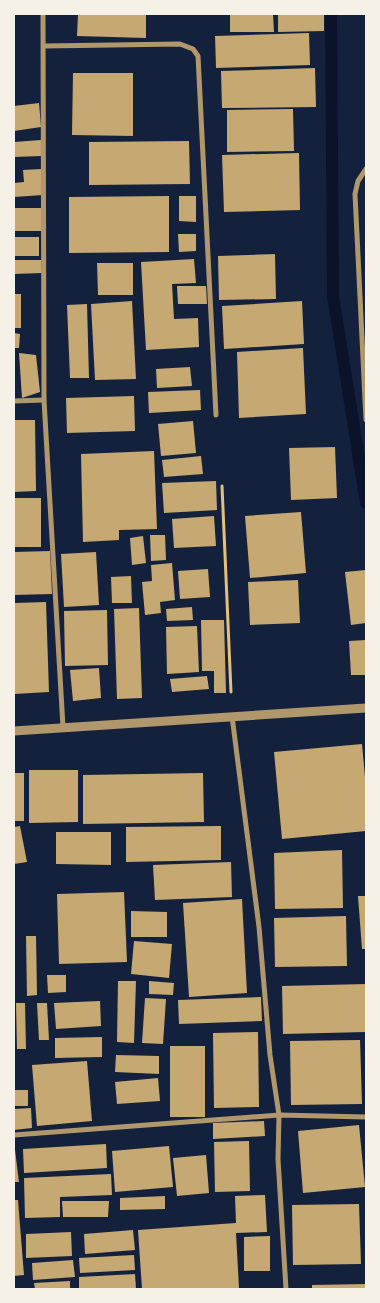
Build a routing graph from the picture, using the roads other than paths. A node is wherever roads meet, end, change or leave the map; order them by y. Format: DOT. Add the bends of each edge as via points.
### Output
graph roads {
  1 [pos="43,14"];
  2 [pos="44,46"];
  3 [pos="366,169"];
  4 [pos="44,400"];
  5 [pos="14,401"];
  6 [pos="216,415"];
  7 [pos="366,420"];
  8 [pos="366,708"];
  9 [pos="232,715"];
  10 [pos="63,727"];
  11 [pos="14,731"];
  12 [pos="279,1115"];
  13 [pos="366,1117"];
  14 [pos="14,1135"];
  15 [pos="286,1289"];
  1 -- 2 [label="street"];
  2 -- 4 [label="street"];
  2 -- 6 [label="street" via="180,44 193,48 198,56"];
  3 -- 7 [label="street" via="355,194"];
  4 -- 5 [label="street"];
  4 -- 10 [label="street"];
  8 -- 9 [label="street"];
  9 -- 10 [label="street"];
  9 -- 12 [label="street"];
  10 -- 11 [label="street"];
  12 -- 13 [label="street"];
  12 -- 14 [label="street"];
  12 -- 15 [label="street" via="278,1159"];
}
